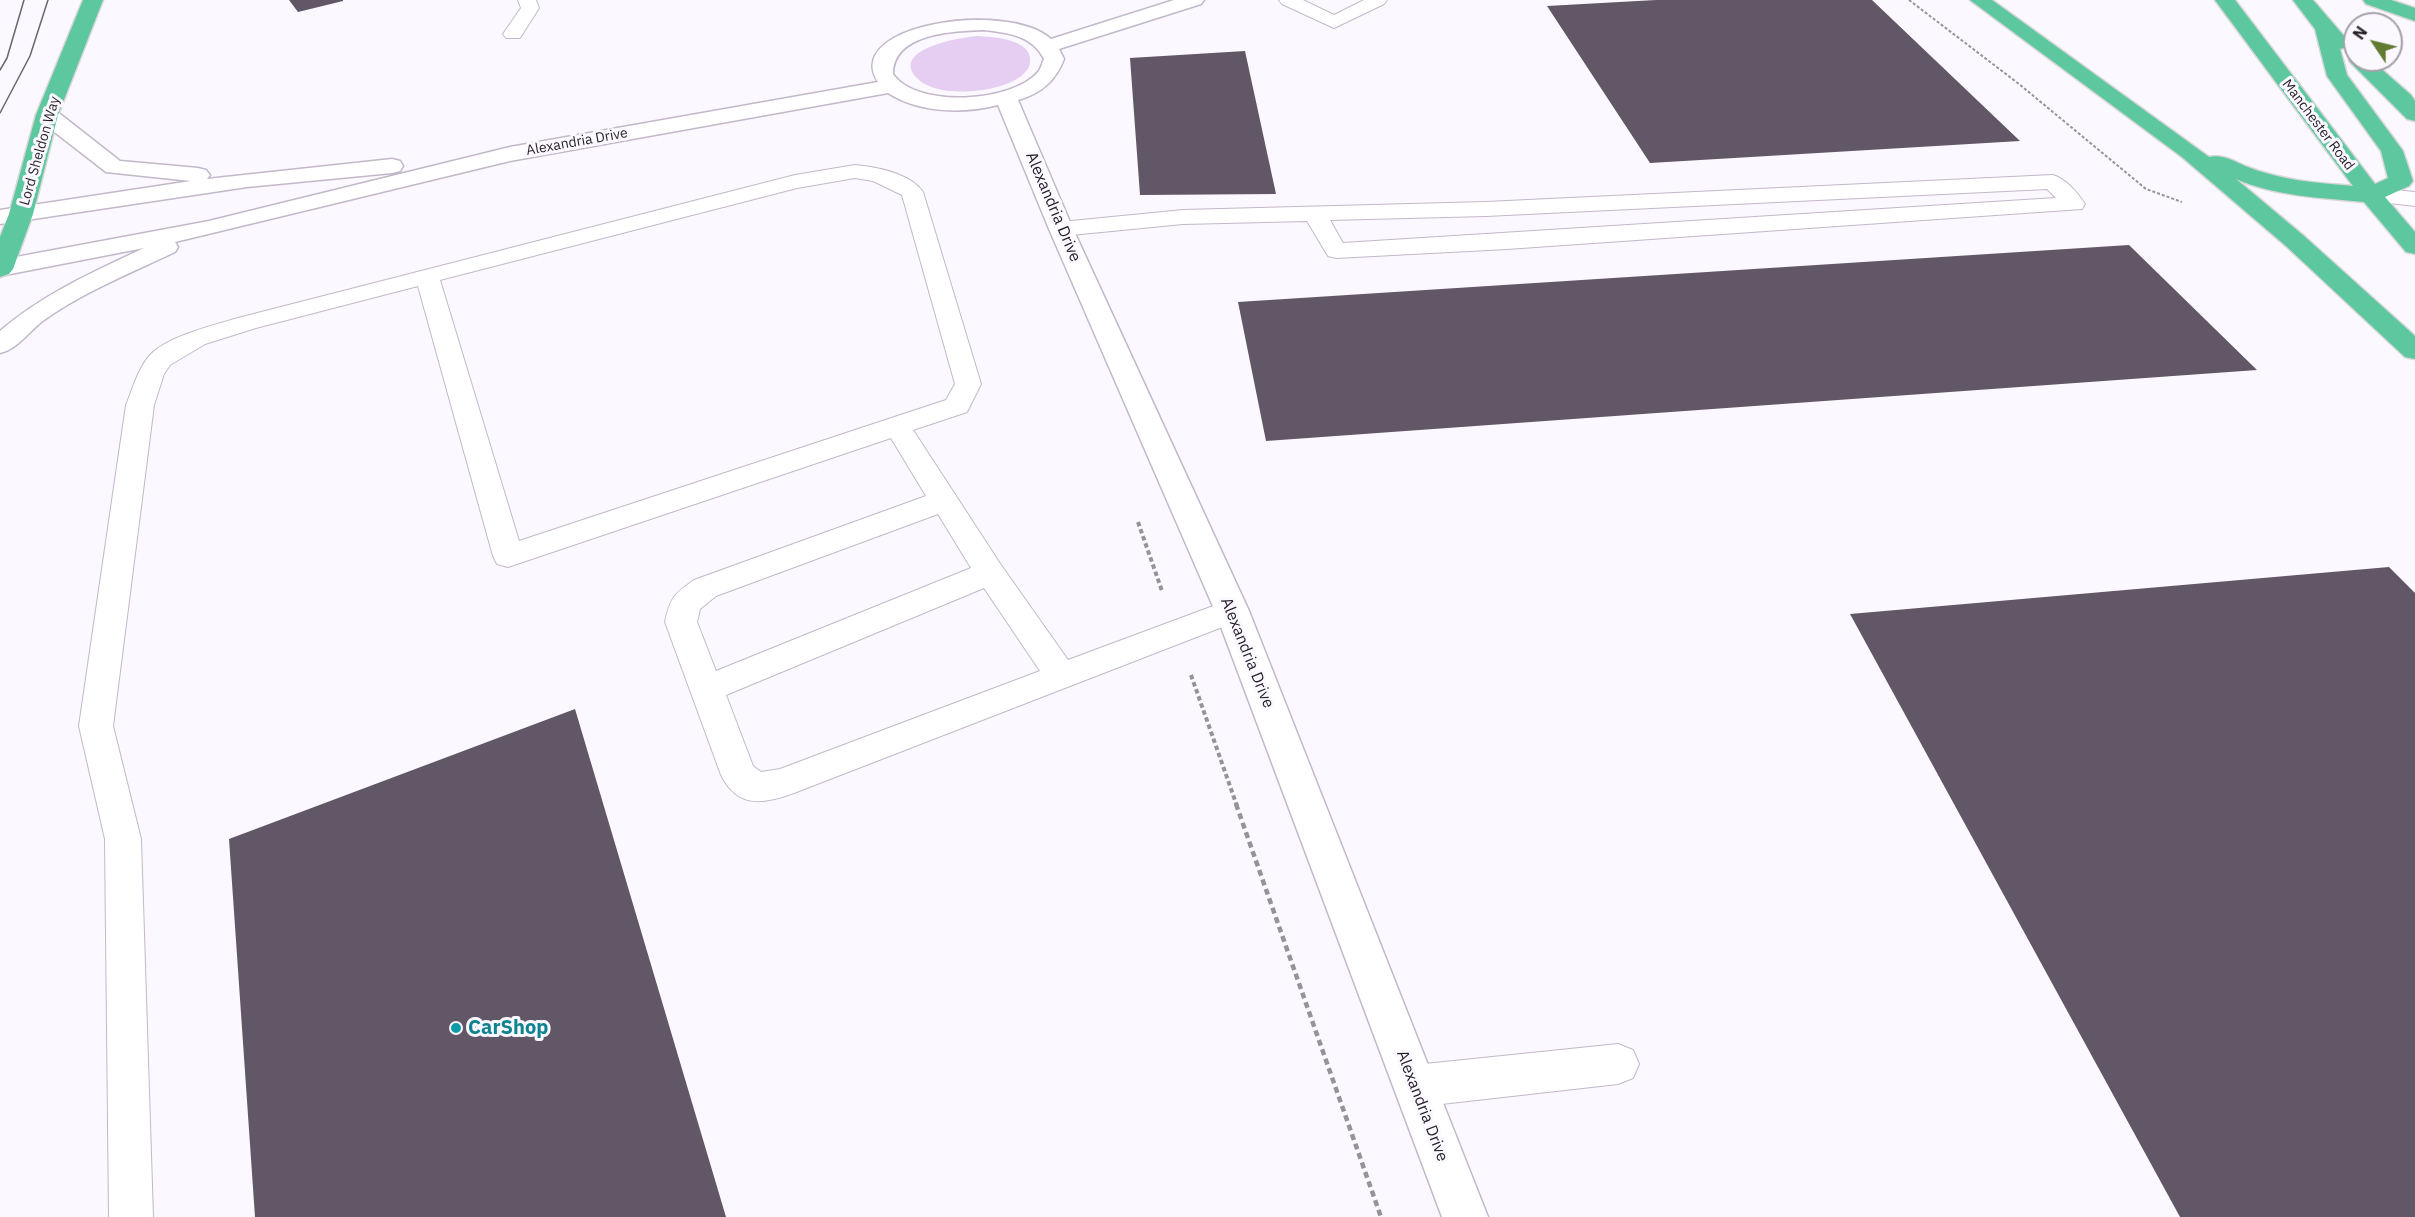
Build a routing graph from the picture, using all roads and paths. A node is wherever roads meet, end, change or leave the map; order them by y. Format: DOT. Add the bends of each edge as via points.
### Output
graph roads {
  1 [pos="93,0"];
  2 [pos="527,0"];
  3 [pos="1194,0"];
  4 [pos="1288,0"];
  5 [pos="1378,0"];
  6 [pos="1909,0"];
  7 [pos="1980,0"];
  8 [pos="2225,0"];
  9 [pos="2303,0"];
  10 [pos="2373,0"];
  11 [pos="2415,15"];
  12 [pos="2325,28"];
  13 [pos="513,33"];
  14 [pos="2343,45"];
  15 [pos="1049,46"];
  16 [pos="2372,72"];
  17 [pos="892,86"];
  18 [pos="1006,98"];
  19 [pos="2411,107"];
  20 [pos="47,115"];
  21 [pos="2190,152"];
  22 [pos="510,154"];
  23 [pos="247,180"];
  24 [pos="2371,195"];
  25 [pos="2415,199"];
  26 [pos="2190,205"];
  27 [pos="1314,213"];
  28 [pos="11,215"];
  29 [pos="209,228"];
  30 [pos="1061,229"];
  31 [pos="2415,247"];
  32 [pos="0,268"];
  33 [pos="427,276"];
  34 [pos="0,345"];
  35 [pos="2415,351"];
  36 [pos="897,426"];
  37 [pos="945,500"];
  38 [pos="990,573"];
  39 [pos="1232,611"];
  40 [pos="1061,675"];
  41 [pos="707,689"];
  42 [pos="1618,1064"];
  43 [pos="1415,1086"];
  44 [pos="131,1217"];
  45 [pos="1465,1217"];
  1 -- 20 [label="highway, Lord Sheldon Way"];
  2 -- 13 [label="lane" via="530,8"];
  3 -- 15 [label="street"];
  4 -- 5 [label="lane" via="1334,22"];
  6 -- 26 [label="path" via="2146,189"];
  7 -- 21 [label="highway"];
  8 -- 24 [label="highway, Manchester Road"];
  9 -- 12 [label="highway"];
  10 -- 11 [label="highway"];
  12 -- 14 [label="highway"];
  12 -- 24 [label="highway" via="2337,76 2392,152 2401,181"];
  15 -- 17 [label="street" via="1033,34 1010,27 964,25 927,32 904,41 884,61 883,75"];
  15 -- 18 [label="street" via="1054,59 1046,75"];
  16 -- 19 [label="highway"];
  17 -- 18 [label="street" via="903,93 941,102"];
  17 -- 22 [label="street, Alexandria Drive"];
  18 -- 30 [label="street, Alexandria Drive"];
  20 -- 23 [label="street" via="114,167"];
  20 -- 28 [label="highway, Lord Sheldon Way"];
  21 -- 24 [label="highway" via="2256,179 2310,190"];
  21 -- 35 [label="highway"];
  22 -- 23 [label="street"];
  22 -- 29 [label="street"];
  23 -- 28 [label="street"];
  24 -- 25 [label="lane"];
  24 -- 31 [label="highway, Manchester Road"];
  27 -- 27 [label="lane" via="1486,209 2053,182 2074,204 1336,251"];
  27 -- 30 [label="lane" via="1183,217"];
  28 -- 32 [label="highway, Lord Sheldon Way"];
  29 -- 32 [label="street"];
  29 -- 34 [label="street" via="79,288 34,315"];
  30 -- 39 [label="street, Alexandria Drive"];
  33 -- 36 [label="lane" via="508,556"];
  33 -- 36 [label="lane" via="795,182 868,171 912,192 968,384 957,406"];
  33 -- 44 [label="lane" via="196,339 160,359 140,405 96,726 123,839"];
  36 -- 37 [label="lane"];
  37 -- 38 [label="lane"];
  37 -- 41 [label="lane" via="705,588 685,603 681,622"];
  38 -- 40 [label="lane"];
  38 -- 41 [label="lane"];
  39 -- 40 [label="lane"];
  39 -- 43 [label="street, Alexandria Drive"];
  40 -- 41 [label="lane" via="783,783 755,788 739,775"];
  42 -- 43 [label="lane"];
  43 -- 45 [label="street, Alexandria Drive"];
}
